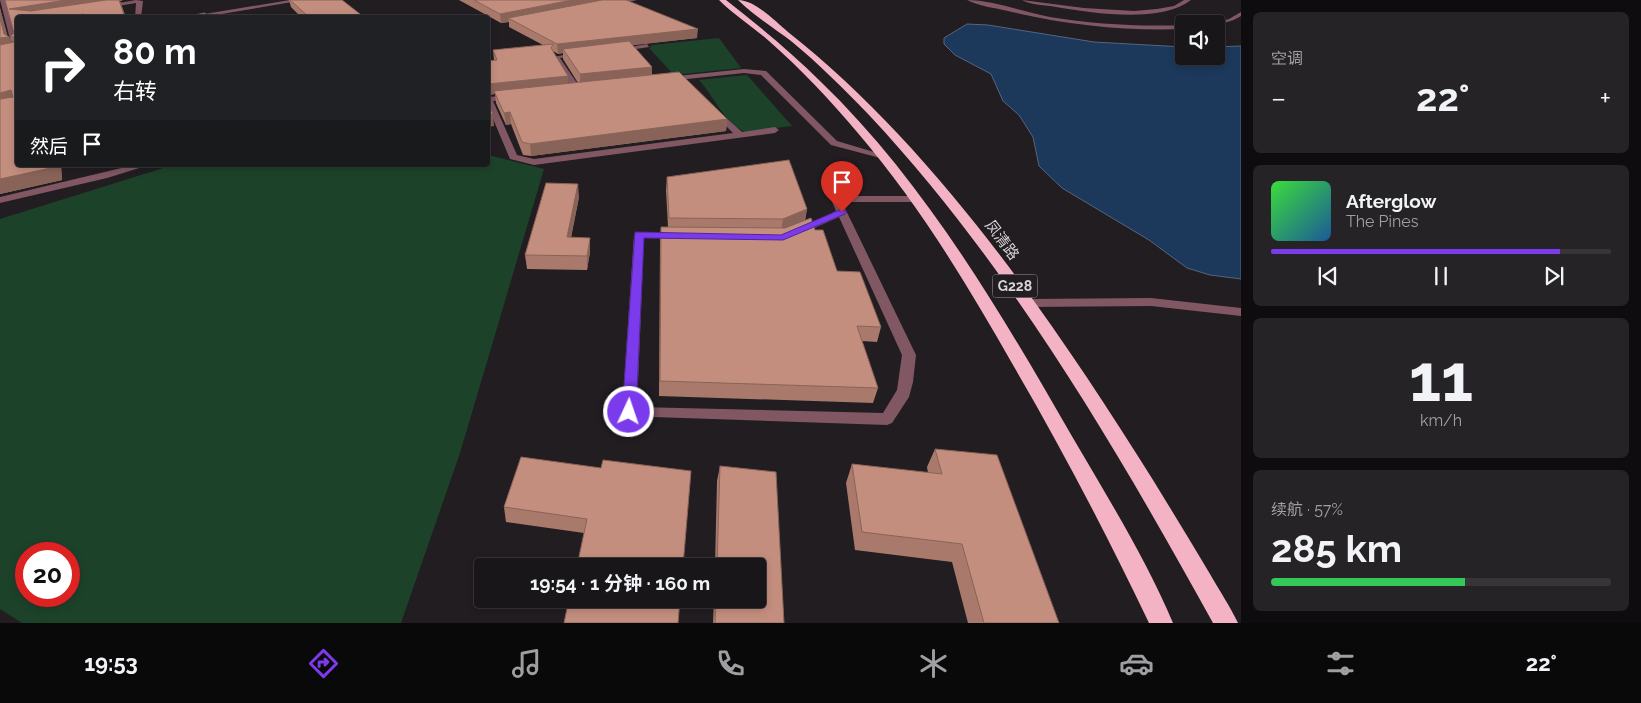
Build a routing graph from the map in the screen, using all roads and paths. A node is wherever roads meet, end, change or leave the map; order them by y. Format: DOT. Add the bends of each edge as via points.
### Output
graph roads {
  1 [pos="48,0"];
  2 [pos="301,0"];
  3 [pos="634,0"];
  4 [pos="722,0"];
  5 [pos="741,0"];
  6 [pos="970,0"];
  7 [pos="1025,0"];
  8 [pos="1188,0"];
  9 [pos="139,1"];
  10 [pos="3,3"];
  11 [pos="607,5"];
  12 [pos="93,8"];
  13 [pos="1241,14"];
  14 [pos="138,15"];
  15 [pos="203,15"];
  16 [pos="15,18"];
  17 [pos="7,19"];
  18 [pos="1225,21"];
  19 [pos="1175,26"];
  20 [pos="12,45"];
  21 [pos="647,46"];
  22 [pos="611,50"];
  23 [pos="592,52"];
  24 [pos="684,78"];
  25 [pos="654,81"];
  26 [pos="690,85"];
  27 [pos="587,88"];
  28 [pos="577,89"];
  29 [pos="567,90"];
  30 [pos="518,96"];
  31 [pos="490,99"];
  32 [pos="490,105"];
  33 [pos="712,106"];
  34 [pos="775,130"];
  35 [pos="740,135"];
  36 [pos="880,155"];
  37 [pos="102,167"];
  38 [pos="137,167"];
  39 [pos="104,176"];
  40 [pos="913,198"];
  41 [pos="0,200"];
  42 [pos="842,212"];
  43 [pos="687,236"];
  44 [pos="783,238"];
  45 [pos="1027,303"];
  46 [pos="1241,312"];
  47 [pos="1161,623"];
  48 [pos="1226,623"];
  1 -- 10 [label="street"];
  2 -- 15 [label="street"];
  3 -- 11 [label="street"];
  4 -- 36 [label="highway, G228" via="808,72"];
  5 -- 45 [label="highway, 凤清路 / G228" via="811,53 900,141"];
  6 -- 19 [label="street" via="1065,20 1123,26"];
  7 -- 8 [label="street" via="1123,12 1174,8"];
  9 -- 12 [label="street"];
  9 -- 14 [label="street"];
  10 -- 17 [label="street"];
  13 -- 18 [label="street"];
  16 -- 17 [label="street"];
  17 -- 20 [label="street"];
  21 -- 22 [label="street"];
  23 -- 28 [label="street" via="556,56"];
  24 -- 25 [label="street"];
  24 -- 26 [label="street"];
  24 -- 36 [label="street" via="744,71 763,73 834,143"];
  27 -- 28 [label="street"];
  28 -- 29 [label="street"];
  30 -- 31 [label="street"];
  32 -- 35 [label="street" via="498,130 513,157 534,162"];
  33 -- 35 [label="street"];
  34 -- 35 [label="street"];
  36 -- 40 [label="highway, G228"];
  37 -- 39 [label="street"];
  38 -- 39 [label="street"];
  39 -- 41 [label="street"];
  40 -- 42 [label="street" via="836,199"];
  40 -- 47 [label="highway, G228" via="956,259 1022,366"];
  42 -- 43 [label="street" via="909,355 908,380 901,402 887,419 629,412 639,234"];
  42 -- 44 [label="street"];
  45 -- 46 [label="street" via="1151,302"];
  45 -- 48 [label="highway, 凤清路 / G228" via="1122,446"];
}
